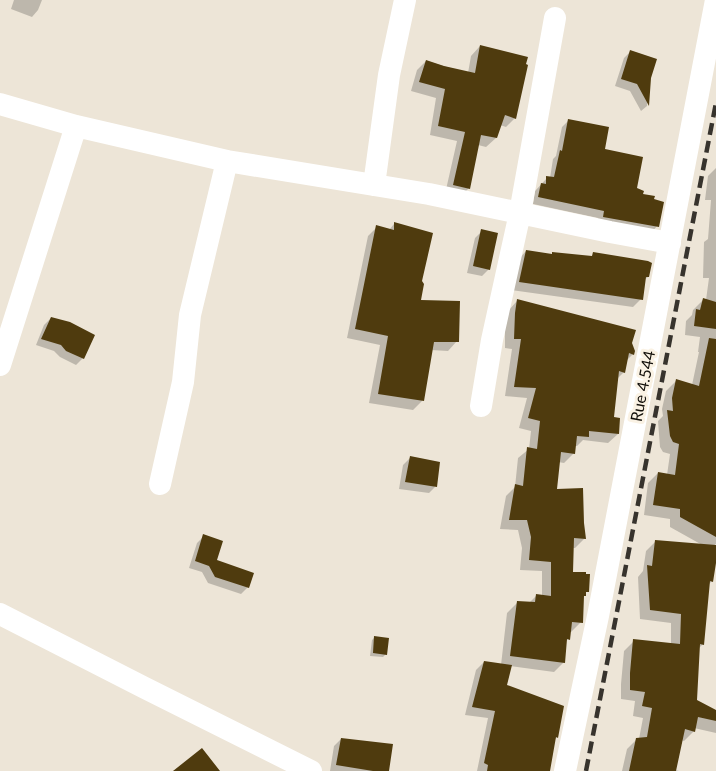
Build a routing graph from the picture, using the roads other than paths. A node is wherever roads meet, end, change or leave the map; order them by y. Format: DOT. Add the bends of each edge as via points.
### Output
graph roads {
  1 [pos="405,0"];
  2 [pos="716,0"];
  3 [pos="555,18"];
  4 [pos="0,104"];
  5 [pos="76,126"];
  6 [pos="226,161"];
  7 [pos="374,185"];
  8 [pos="520,213"];
  9 [pos="670,243"];
  10 [pos="0,365"];
  11 [pos="481,406"];
  12 [pos="160,484"];
  13 [pos="0,614"];
  14 [pos="277,765"];
  15 [pos="311,771"];
  16 [pos="565,771"];
  1 -- 7 [label="street" via="389,75"];
  2 -- 9 [label="street, Rue 4.544"];
  3 -- 8 [label="street"];
  4 -- 5 [label="street"];
  5 -- 6 [label="street"];
  5 -- 10 [label="street"];
  6 -- 7 [label="street"];
  6 -- 12 [label="street" via="190,315 183,382"];
  7 -- 8 [label="street"];
  8 -- 9 [label="street"];
  8 -- 11 [label="street"];
  9 -- 16 [label="street, Rue 4.544"];
  13 -- 14 [label="street"];
  14 -- 15 [label="street"];
}
